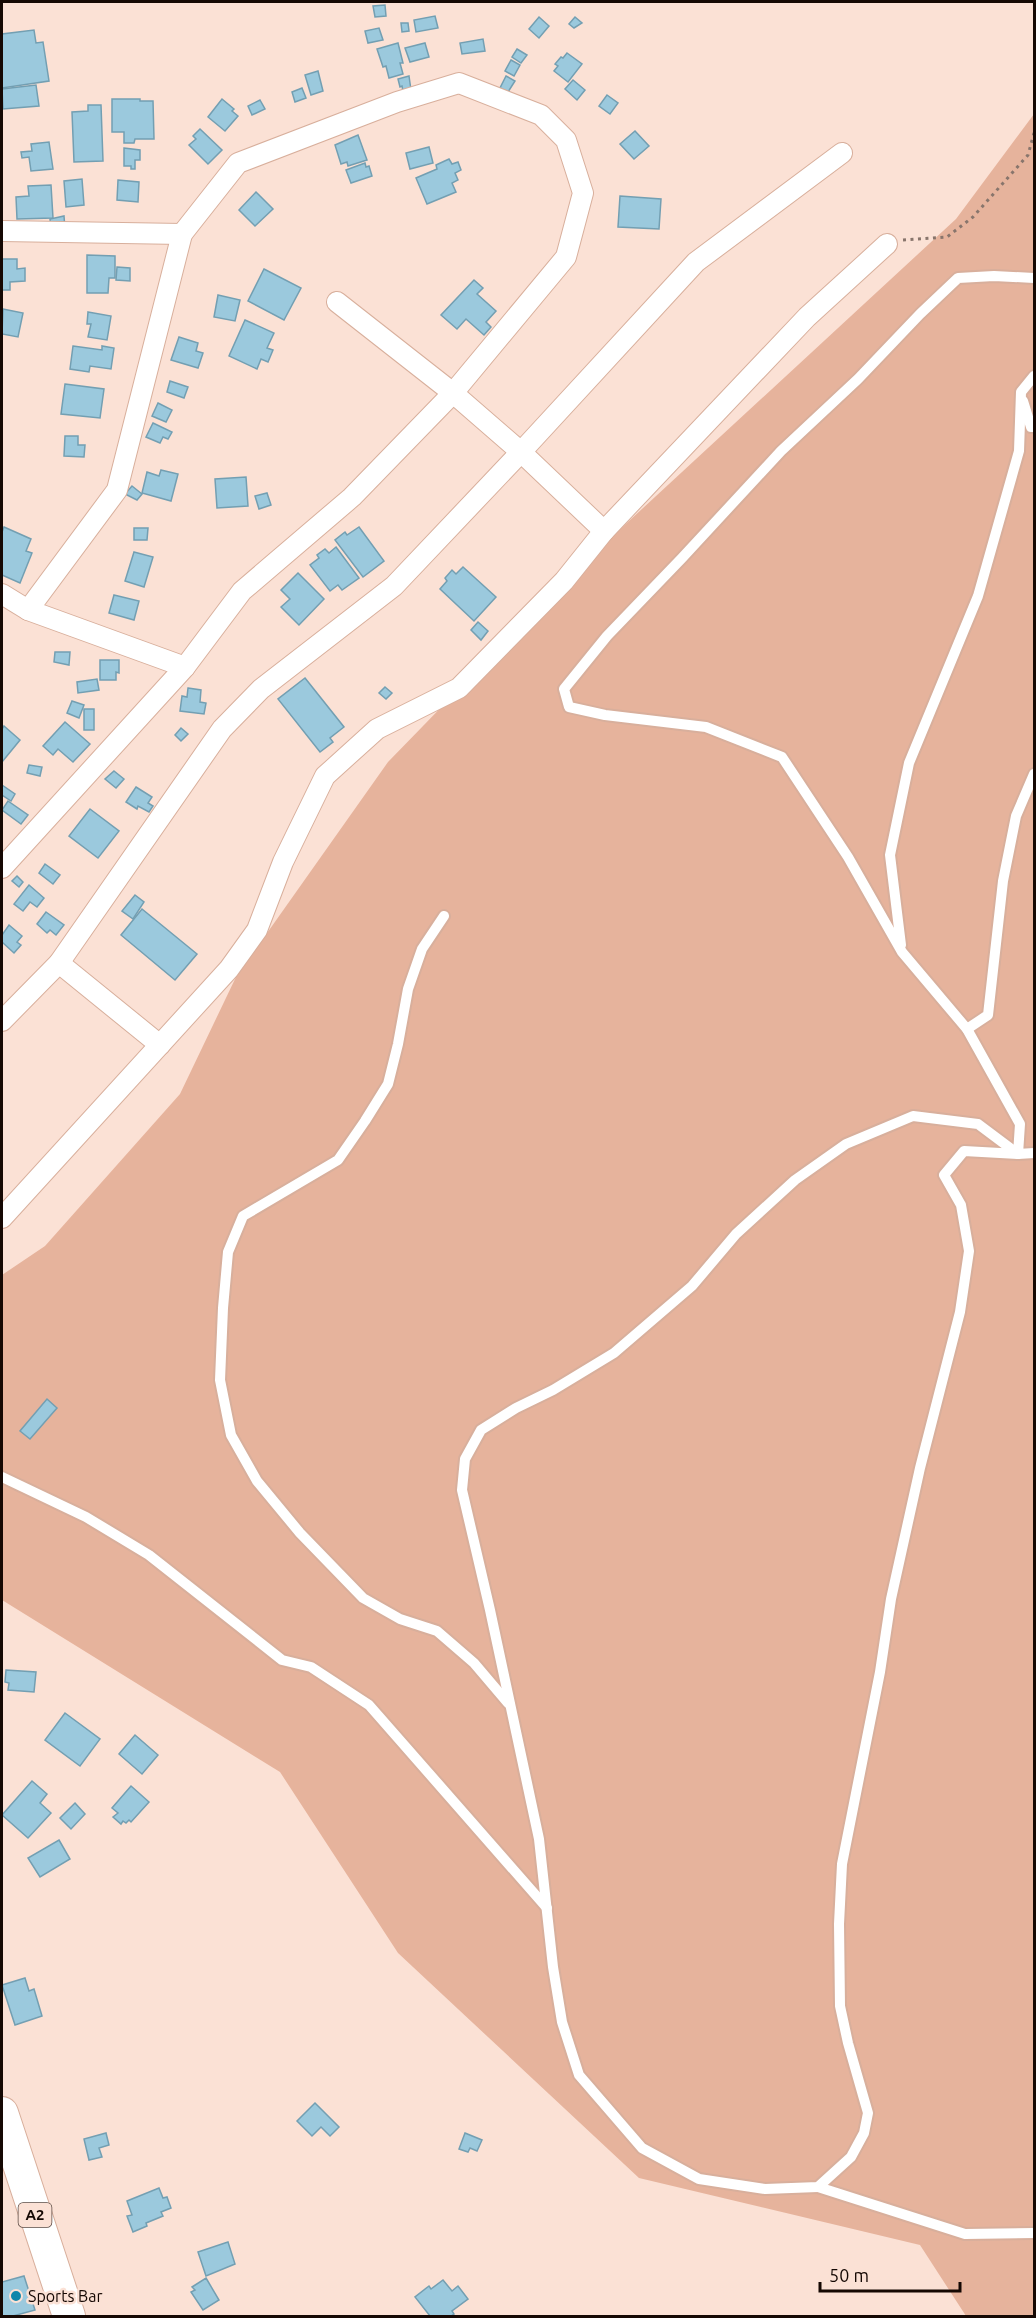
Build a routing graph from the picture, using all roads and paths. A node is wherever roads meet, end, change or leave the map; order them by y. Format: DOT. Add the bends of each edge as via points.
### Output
graph roads {
  1 [pos="1035,133"];
  2 [pos="842,153"];
  3 [pos="2,231"];
  4 [pos="182,234"];
  5 [pos="887,244"];
  6 [pos="1035,278"];
  7 [pos="337,302"];
  8 [pos="1035,376"];
  9 [pos="1021,392"];
  10 [pos="453,393"];
  11 [pos="1035,427"];
  12 [pos="521,452"];
  13 [pos="604,531"];
  14 [pos="2,594"];
  15 [pos="28,610"];
  16 [pos="185,667"];
  17 [pos="1035,774"];
  18 [pos="2,868"];
  19 [pos="444,916"];
  20 [pos="902,952"];
  21 [pos="59,963"];
  22 [pos="2,1021"];
  23 [pos="967,1029"];
  24 [pos="160,1045"];
  25 [pos="1035,1153"];
  26 [pos="1018,1154"];
  27 [pos="2,1218"];
  28 [pos="2,1477"];
  29 [pos="510,1705"];
  30 [pos="547,1908"];
  31 [pos="2,2113"];
  32 [pos="818,2187"];
  33 [pos="1035,2233"];
  34 [pos="69,2316"];
  1 -- 5 [label="path" via="1028,155 974,217 955,232 947,237 908,238"];
  2 -- 12 [label="street" via="696,262"];
  3 -- 4 [label="street"];
  4 -- 10 [label="street" via="238,163 397,102 459,83 541,115 566,140 583,193 566,257"];
  4 -- 15 [label="street" via="117,490"];
  5 -- 13 [label="street" via="807,317"];
  6 -- 20 [label="lane" via="958,278 781,451 608,636 564,689 569,707 706,727 782,757 848,857"];
  7 -- 10 [label="street"];
  8 -- 9 [label="lane"];
  9 -- 11 [label="lane" via="1031,427"];
  9 -- 20 [label="lane" via="1019,451 978,596 909,763 890,855"];
  10 -- 12 [label="street"];
  10 -- 16 [label="street" via="352,497 242,591"];
  12 -- 13 [label="street"];
  12 -- 21 [label="street" via="394,586 261,689 222,729"];
  13 -- 24 [label="street" via="564,581 459,688 377,729 326,776 283,862 257,930 230,969"];
  14 -- 15 [label="street"];
  15 -- 16 [label="street"];
  16 -- 18 [label="street"];
  17 -- 23 [label="lane" via="1016,816 988,1014"];
  19 -- 29 [label="lane" via="422,949 408,989 388,1084 365,1121 338,1160 243,1216 228,1252 220,1380 231,1435 257,1481 300,1533 363,1598 400,1619 437,1631 474,1663"];
  20 -- 23 [label="lane"];
  21 -- 22 [label="street"];
  21 -- 24 [label="street"];
  23 -- 26 [label="lane" via="1020,1124"];
  24 -- 27 [label="street"];
  25 -- 26 [label="lane"];
  26 -- 29 [label="lane" via="978,1124 913,1116 846,1144 795,1180 736,1234 692,1286 614,1353 481,1430 465,1458 462,1490"];
  26 -- 32 [label="lane" via="964,1150 944,1175 961,1205 969,1251 960,1312 891,1599 842,1864 840,2006 868,2113 864,2133 851,2157"];
  28 -- 30 [label="lane" via="86,1517 149,1555 282,1660 311,1667 369,1706"];
  29 -- 30 [label="lane" via="539,1839"];
  30 -- 32 [label="lane" via="562,2022 579,2075 642,2148 699,2179 765,2189"];
  31 -- 34 [label="main road, A2"];
  32 -- 33 [label="lane" via="965,2234"];
}
